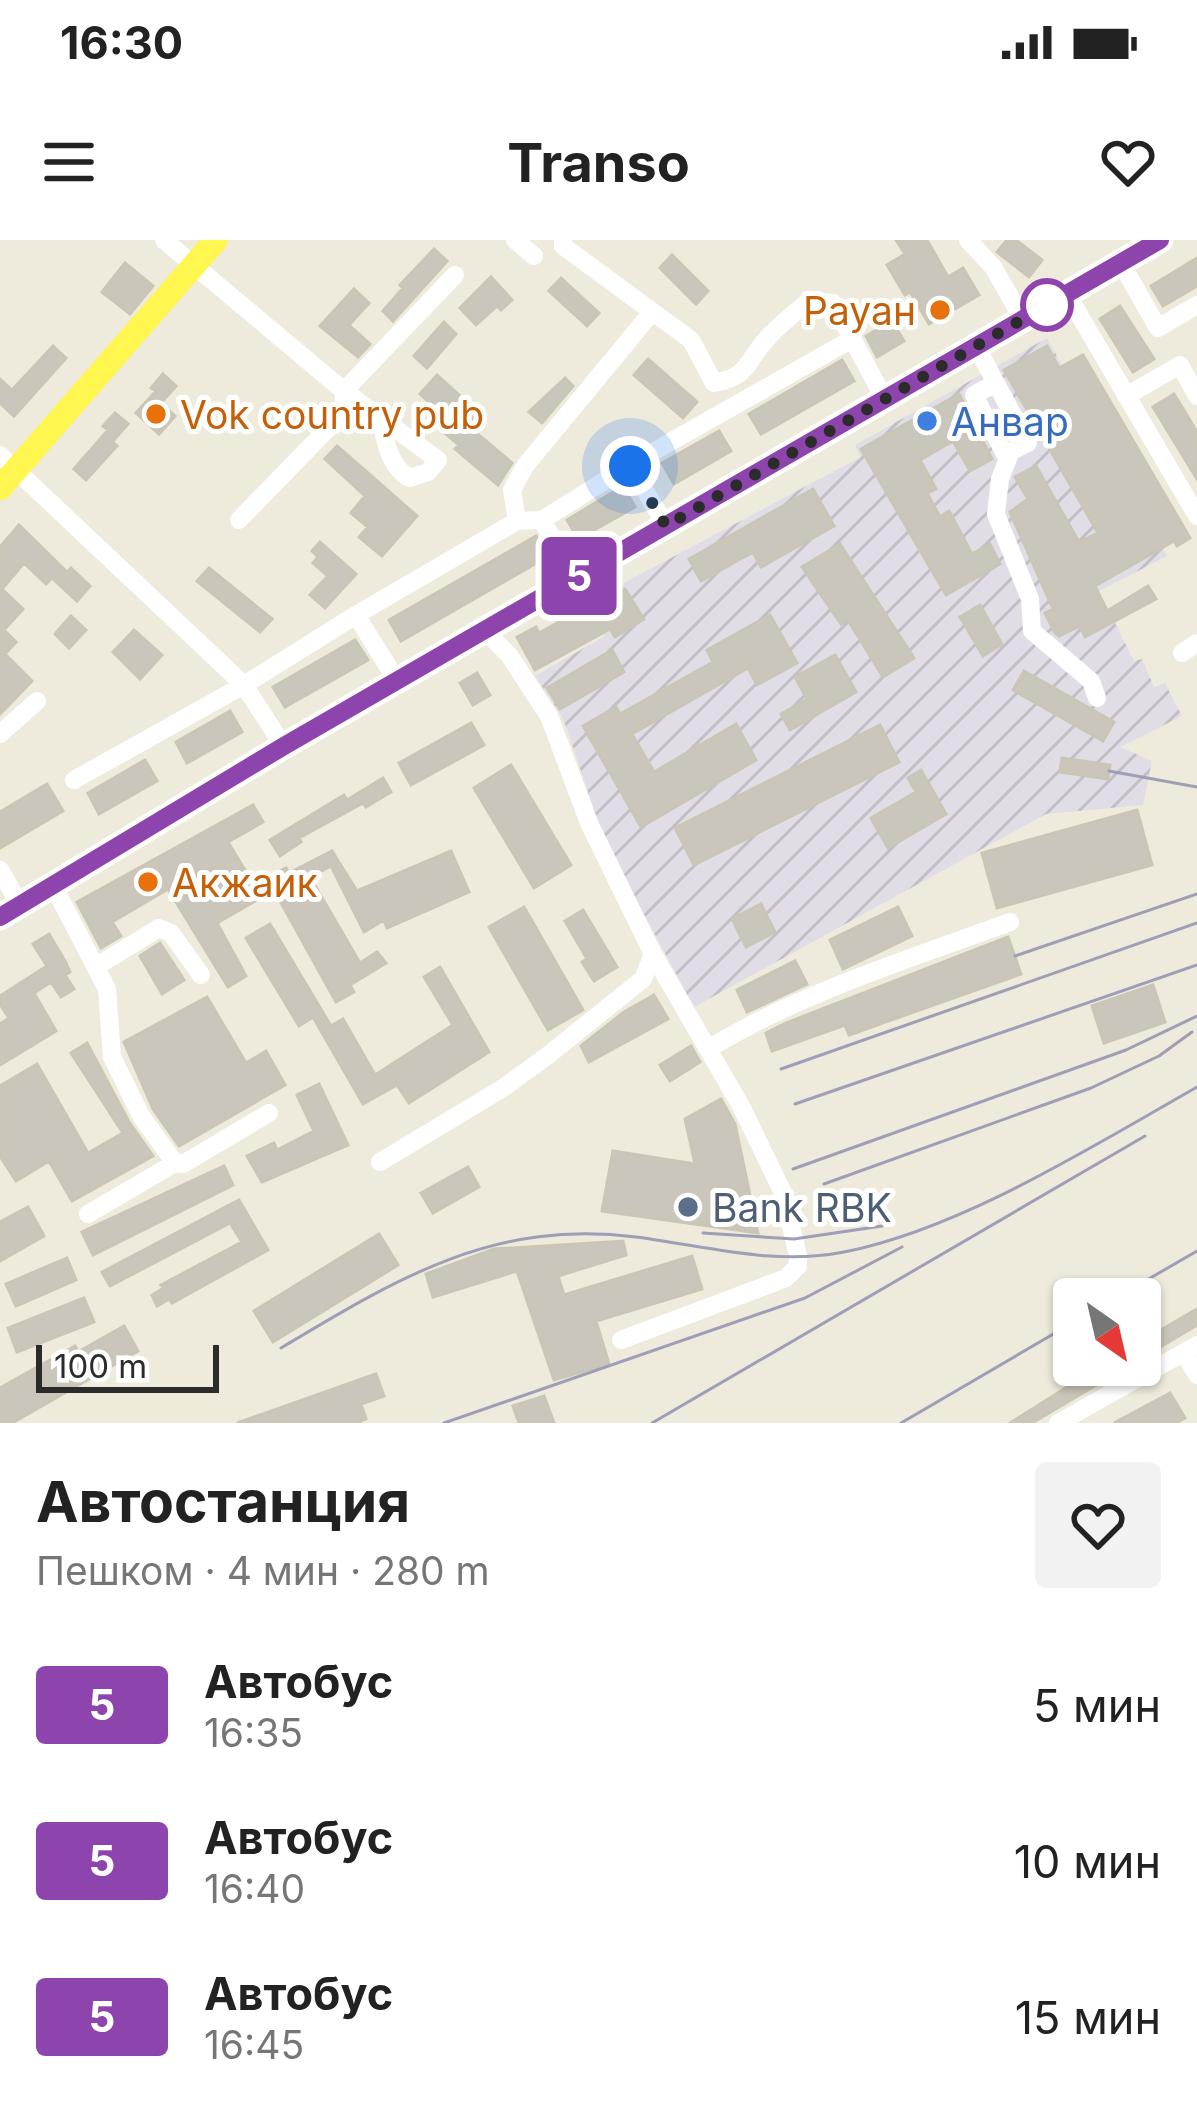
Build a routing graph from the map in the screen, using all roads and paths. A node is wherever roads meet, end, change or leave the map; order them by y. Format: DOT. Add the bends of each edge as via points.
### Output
graph roads {
  1 [pos="164,240"];
  2 [pos="216,240"];
  3 [pos="515,240"];
  4 [pos="968,240"];
  5 [pos="1160,240"];
  6 [pos="566,242"];
  7 [pos="1122,254"];
  8 [pos="534,256"];
  9 [pos="194,265"];
  10 [pos="455,275"];
  11 [pos="1067,293"];
  12 [pos="1197,305"];
  13 [pos="652,312"];
  14 [pos="1023,319"];
  15 [pos="852,339"];
  16 [pos="976,346"];
  17 [pos="344,391"];
  18 [pos="1126,396"];
  19 [pos="1197,396"];
  20 [pos="885,400"];
  21 [pos="381,416"];
  22 [pos="630,466"];
  23 [pos="5,471"];
  24 [pos="1197,516"];
  25 [pos="239,520"];
  26 [pos="518,520"];
  27 [pos="542,520"];
  28 [pos="666,526"];
  29 [pos="575,578"];
  30 [pos="356,615"];
  31 [pos="484,631"];
  32 [pos="398,681"];
  33 [pos="244,685"];
  34 [pos="1097,698"];
  35 [pos="37,701"];
  36 [pos="0,734"];
  37 [pos="284,746"];
  38 [pos="74,780"];
  39 [pos="0,870"];
  40 [pos="53,886"];
  41 [pos="10,911"];
  42 [pos="1010,922"];
  43 [pos="652,954"];
  44 [pos="97,966"];
  45 [pos="201,975"];
  46 [pos="708,1049"];
  47 [pos="269,1114"];
  48 [pos="380,1162"];
  49 [pos="176,1163"];
  50 [pos="88,1214"];
  51 [pos="621,1340"];
  52 [pos="1191,1349"];
  53 [pos="1197,1375"];
  54 [pos="1058,1423"];
  1 -- 9 [label="street"];
  2 -- 9 [label="main road"];
  3 -- 8 [label="street"];
  4 -- 14 [label="street"];
  5 -- 7 [label="main road"];
  6 -- 13 [label="street"];
  7 -- 11 [label="main road"];
  7 -- 12 [label="street" via="1158,328"];
  9 -- 17 [label="street"];
  9 -- 23 [label="main road"];
  10 -- 17 [label="street"];
  11 -- 14 [label="main road"];
  11 -- 18 [label="street"];
  13 -- 15 [label="street" via="691,340 714,383 733,380 808,302 832,303"];
  13 -- 26 [label="street" via="525,466 512,490"];
  14 -- 16 [label="main road"];
  15 -- 20 [label="street"];
  15 -- 22 [label="street"];
  16 -- 20 [label="main road"];
  16 -- 34 [label="street" via="1028,443 1011,451 996,514 1030,599 1033,631 1091,681"];
  17 -- 21 [label="street"];
  17 -- 25 [label="street" via="344,412"];
  18 -- 19 [label="street" via="1180,365"];
  18 -- 24 [label="street"];
  20 -- 28 [label="main road"];
  22 -- 27 [label="street"];
  22 -- 28 [label="street"];
  23 -- 33 [label="street"];
  26 -- 27 [label="street"];
  26 -- 30 [label="street"];
  27 -- 29 [label="street"];
  28 -- 29 [label="main road"];
  29 -- 31 [label="main road"];
  30 -- 32 [label="street"];
  30 -- 33 [label="street"];
  31 -- 32 [label="main road"];
  31 -- 43 [label="street" via="549,716"];
  32 -- 37 [label="main road"];
  33 -- 37 [label="street"];
  33 -- 38 [label="street"];
  35 -- 36 [label="street"];
  37 -- 40 [label="main road"];
  39 -- 41 [label="street"];
  40 -- 41 [label="main road"];
  40 -- 44 [label="street"];
  42 -- 46 [label="street" via="821,991"];
  43 -- 46 [label="street"];
  43 -- 48 [label="street" via="643,979 547,1056"];
  44 -- 45 [label="street" via="159,928"];
  44 -- 49 [label="street" via="112,1057 141,1117"];
  46 -- 51 [label="street" via="784,1195 798,1266 786,1278"];
  47 -- 49 [label="street"];
  49 -- 50 [label="street"];
  52 -- 53 [label="street"];
  52 -- 54 [label="street"];
}
